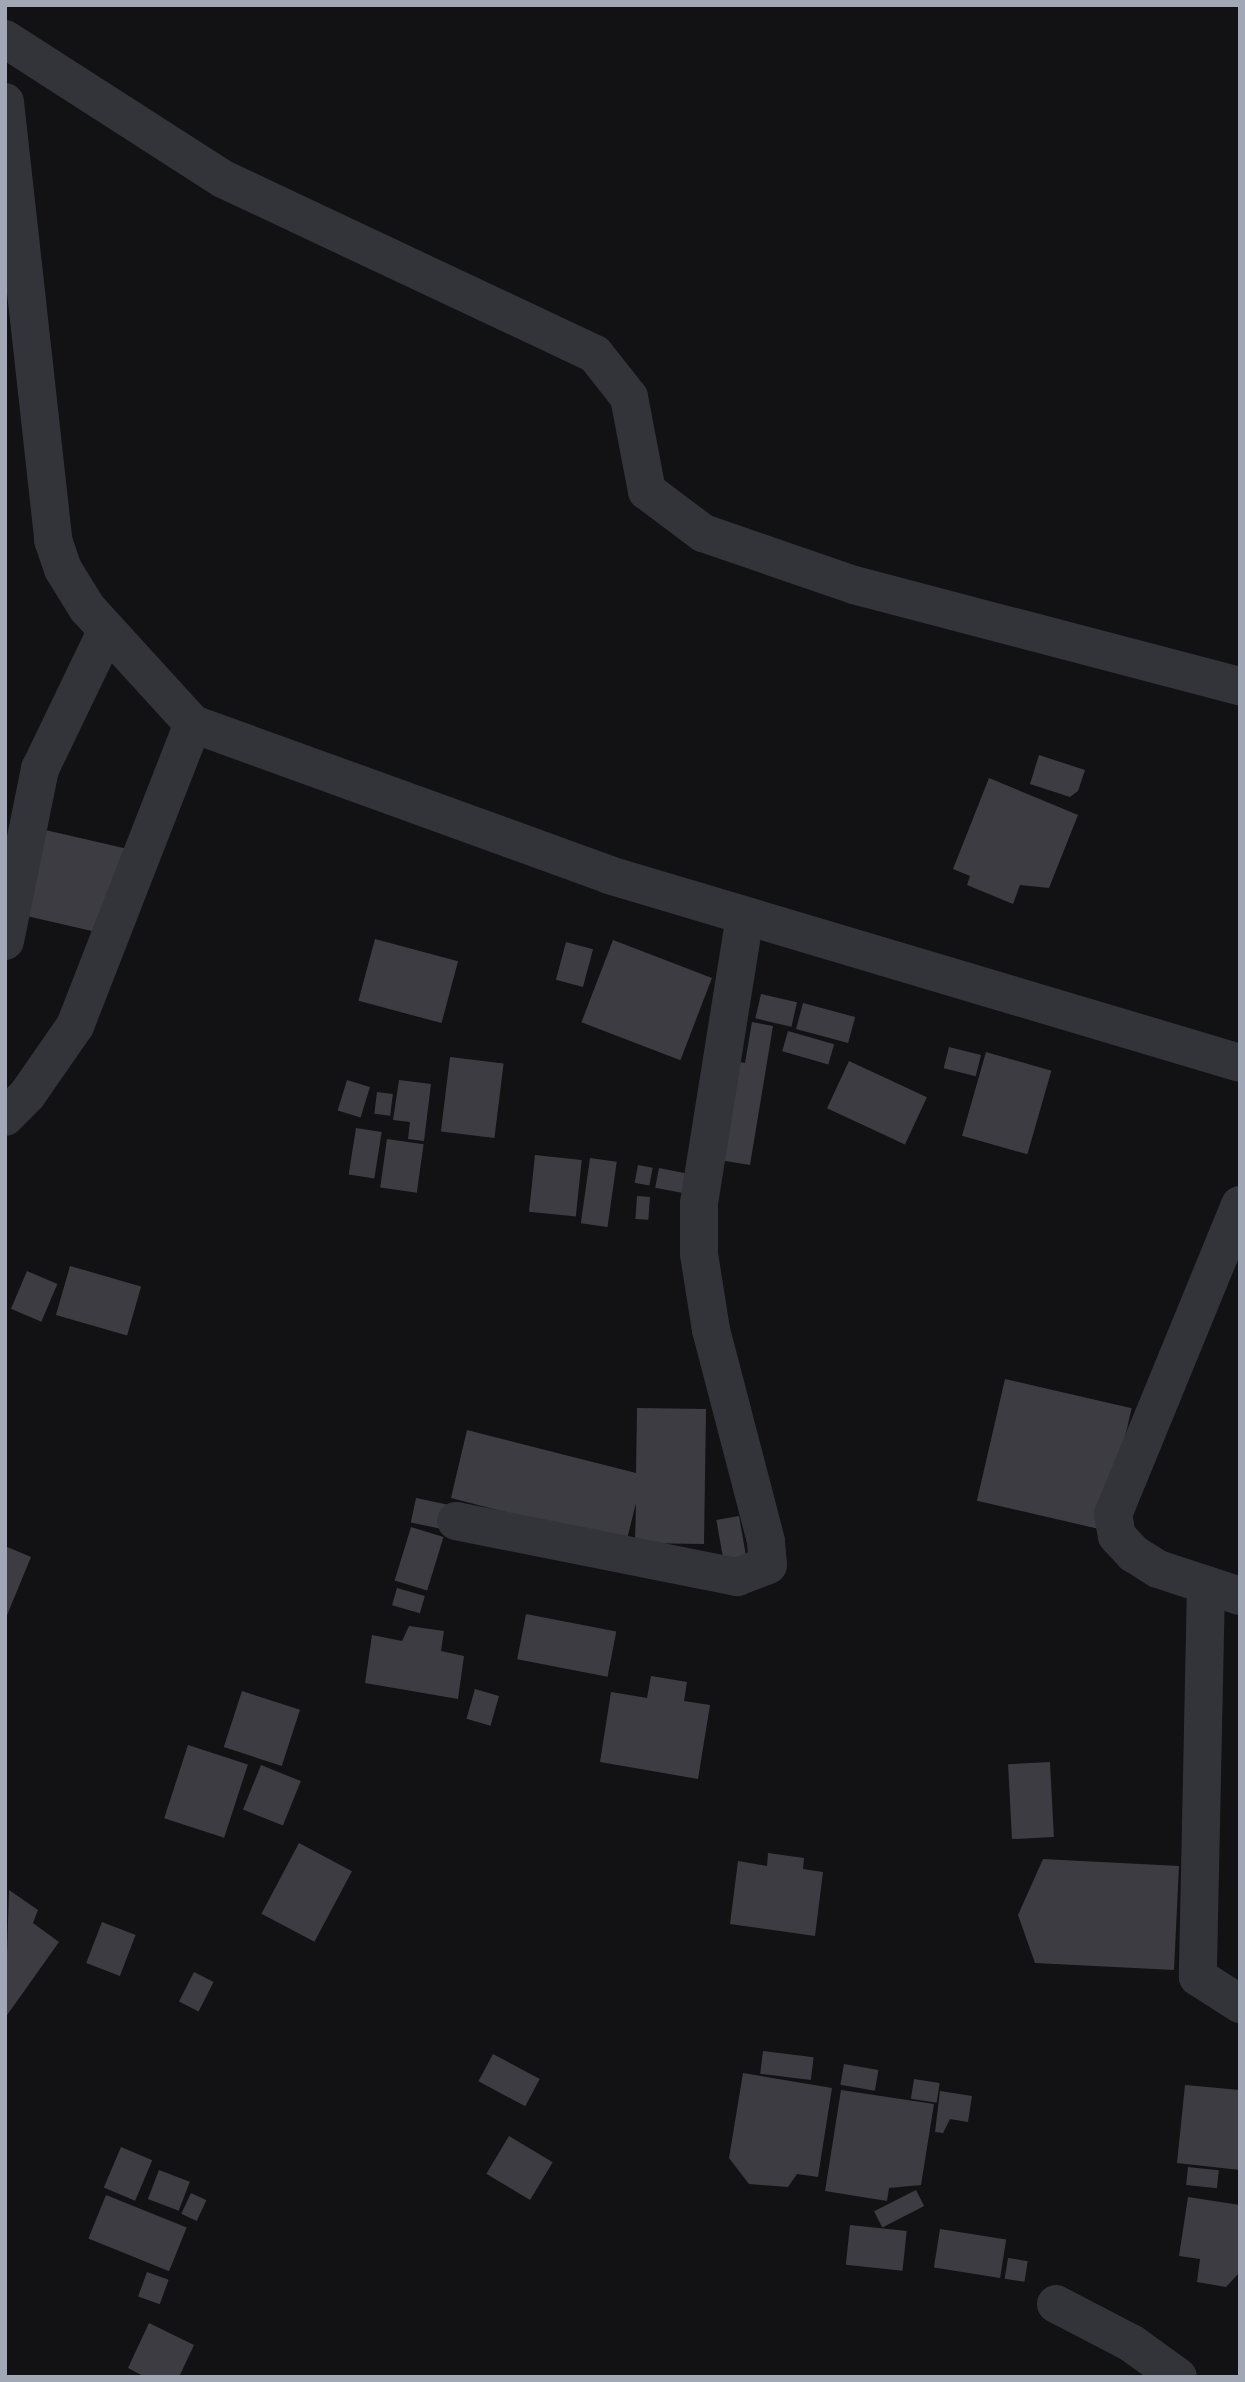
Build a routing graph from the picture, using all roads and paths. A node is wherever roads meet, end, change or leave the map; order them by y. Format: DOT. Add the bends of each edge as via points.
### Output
graph roads {
  1 [pos="5,39"];
  2 [pos="5,102"];
  3 [pos="11,204"];
  4 [pos="107,630"];
  5 [pos="1240,686"];
  6 [pos="193,724"];
  7 [pos="745,916"];
  8 [pos="5,941"];
  9 [pos="1240,1063"];
  10 [pos="5,1117"];
  11 [pos="1240,1205"];
  12 [pos="456,1521"];
  13 [pos="1223,1590"];
  14 [pos="1240,2004"];
  15 [pos="1056,2304"];
  16 [pos="1178,2377"];
  1 -- 5 [label="street" via="223,179 595,354 629,397 647,491 703,533 854,585"];
  2 -- 3 [label="street"];
  3 -- 4 [label="street" via="53,540 63,569"];
  4 -- 6 [label="street"];
  4 -- 8 [label="street" via="40,769"];
  6 -- 7 [label="street" via="609,875"];
  6 -- 10 [label="street" via="75,1026 41,1078"];
  7 -- 9 [label="street"];
  7 -- 12 [label="street" via="699,1203 699,1254 711,1330 766,1541 768,1566 737,1577"];
  11 -- 13 [label="street" via="1113,1514 1117,1536 1134,1554 1158,1569"];
  13 -- 14 [label="street" via="1198,1977"];
  15 -- 16 [label="street" via="1132,2343"];
}
